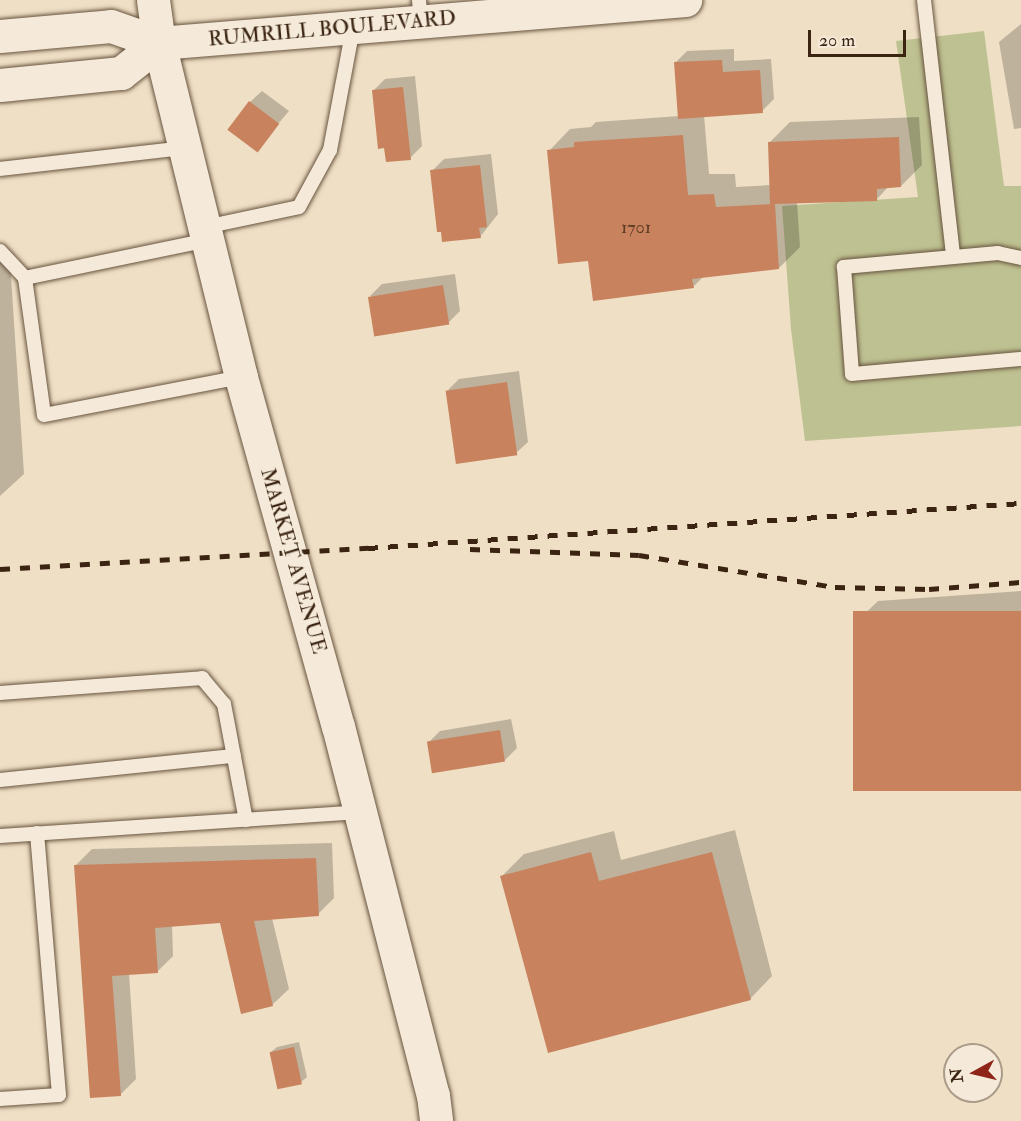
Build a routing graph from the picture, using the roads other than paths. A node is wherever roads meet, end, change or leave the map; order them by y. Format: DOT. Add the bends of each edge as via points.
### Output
graph roads {
  1 [pos="153,0"];
  2 [pos="685,0"];
  3 [pos="924,0"];
  4 [pos="501,8"];
  5 [pos="420,11"];
  6 [pos="353,28"];
  7 [pos="0,36"];
  8 [pos="159,43"];
  9 [pos="0,86"];
  10 [pos="186,148"];
  11 [pos="0,169"];
  12 [pos="207,234"];
  13 [pos="0,251"];
  14 [pos="953,256"];
  15 [pos="1021,258"];
  16 [pos="25,278"];
  17 [pos="1021,359"];
  18 [pos="241,377"];
  19 [pos="0,693"];
  20 [pos="234,756"];
  21 [pos="0,780"];
  22 [pos="361,812"];
  23 [pos="246,820"];
  24 [pos="37,833"];
  25 [pos="0,836"];
  26 [pos="0,1099"];
  27 [pos="436,1121"];
  1 -- 8 [label="street, MARKET AVENUE"];
  2 -- 4 [label="street, RUMRILL BOULEVARD"];
  3 -- 14 [label="lane"];
  4 -- 5 [label="street, RUMRILL BOULEVARD"];
  5 -- 6 [label="street, RUMRILL BOULEVARD"];
  6 -- 8 [label="street, RUMRILL BOULEVARD"];
  6 -- 12 [label="lane" via="330,150 299,207"];
  7 -- 8 [label="street, RUMRILL BOULEVARD" via="111,26"];
  8 -- 9 [label="street" via="121,73"];
  8 -- 10 [label="street, MARKET AVENUE"];
  10 -- 11 [label="lane"];
  10 -- 12 [label="street, MARKET AVENUE"];
  12 -- 16 [label="lane"];
  12 -- 18 [label="street, MARKET AVENUE"];
  13 -- 16 [label="lane"];
  14 -- 15 [label="lane" via="998,253"];
  14 -- 17 [label="lane" via="844,267 852,374"];
  16 -- 18 [label="lane" via="44,415"];
  18 -- 22 [label="street, MARKET AVENUE"];
  19 -- 20 [label="lane" via="202,678 224,704"];
  20 -- 21 [label="lane"];
  20 -- 23 [label="lane"];
  22 -- 23 [label="lane"];
  22 -- 27 [label="street, MARKET AVENUE" via="433,1095"];
  23 -- 24 [label="lane"];
  24 -- 25 [label="lane"];
  24 -- 26 [label="lane" via="59,1095"];
}
